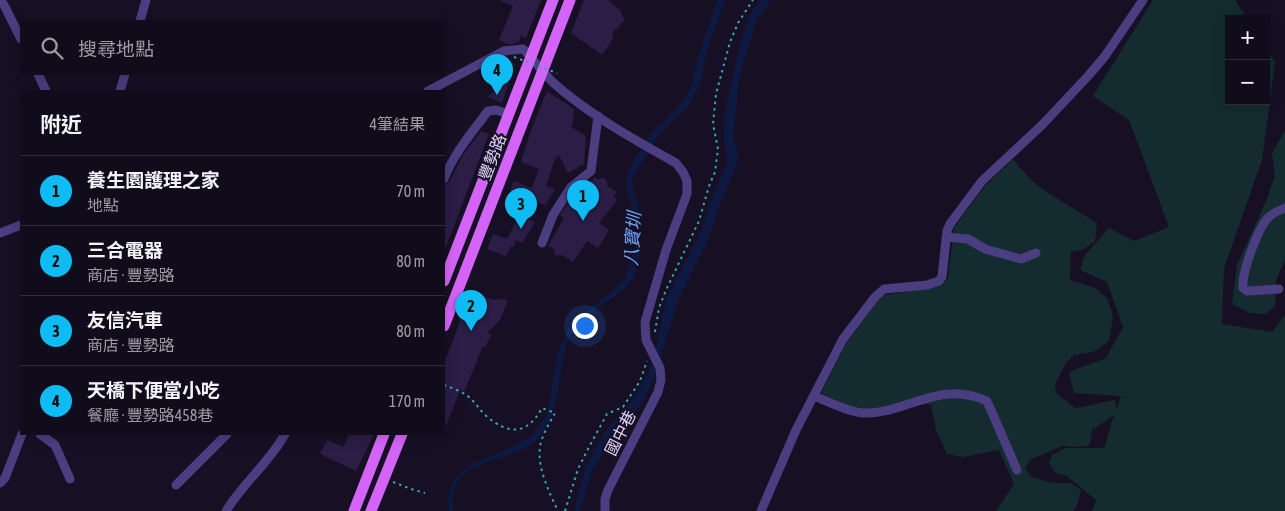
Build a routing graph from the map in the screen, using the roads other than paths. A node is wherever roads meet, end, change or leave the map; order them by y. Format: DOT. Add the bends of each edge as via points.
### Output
graph roads {
  1 [pos="1,0"];
  2 [pos="146,0"];
  3 [pos="553,0"];
  4 [pos="570,0"];
  5 [pos="1143,0"];
  6 [pos="140,20"];
  7 [pos="20,38"];
  8 [pos="531,57"];
  9 [pos="543,71"];
  10 [pos="38,75"];
  11 [pos="125,75"];
  12 [pos="46,90"];
  13 [pos="120,90"];
  14 [pos="430,90"];
  15 [pos="509,114"];
  16 [pos="598,116"];
  17 [pos="445,176"];
  18 [pos="1285,208"];
  19 [pos="20,225"];
  20 [pos="0,233"];
  21 [pos="946,238"];
  22 [pos="542,242"];
  23 [pos="1036,253"];
  24 [pos="445,278"];
  25 [pos="1278,289"];
  26 [pos="445,323"];
  27 [pos="814,396"];
  28 [pos="22,435"];
  29 [pos="41,435"];
  30 [pos="226,435"];
  31 [pos="284,435"];
  32 [pos="384,435"];
  33 [pos="402,435"];
  34 [pos="1017,470"];
  35 [pos="70,479"];
  36 [pos="0,483"];
  37 [pos="176,485"];
  38 [pos="226,511"];
  39 [pos="354,511"];
  40 [pos="372,511"];
  41 [pos="605,511"];
  42 [pos="761,511"];
  1 -- 7 [label="street"];
  2 -- 6 [label="street"];
  3 -- 8 [label="main road, 豐勢路"];
  4 -- 9 [label="main road, 豐勢路"];
  5 -- 21 [label="street" via="1089,75 982,181 950,224"];
  8 -- 9 [label="street"];
  8 -- 14 [label="street" via="523,49 504,51"];
  8 -- 15 [label="main road, 豐勢路"];
  9 -- 16 [label="street"];
  9 -- 26 [label="main road, 豐勢路"];
  10 -- 12 [label="street"];
  11 -- 13 [label="street"];
  15 -- 17 [label="street" via="496,110 485,112 450,162"];
  15 -- 24 [label="main road, 豐勢路"];
  16 -- 22 [label="street" via="591,171 571,187 553,215"];
  16 -- 41 [label="street, 國中巷" via="676,163 687,182 687,194 645,322 646,340 660,368 661,380 658,392 608,490"];
  18 -- 25 [label="street" via="1269,216 1262,226 1242,282 1248,291"];
  19 -- 20 [label="street"];
  21 -- 23 [label="street" via="968,239 984,249 1021,259"];
  21 -- 27 [label="street" via="939,282 884,289 874,297 844,339"];
  27 -- 34 [label="street" via="861,413 886,410 938,394 975,396 986,401 992,411"];
  27 -- 42 [label="street"];
  28 -- 36 [label="street" via="5,478"];
  29 -- 35 [label="street" via="55,445"];
  30 -- 37 [label="street"];
  31 -- 38 [label="street" via="277,449"];
  32 -- 39 [label="main road"];
  33 -- 40 [label="main road"];
}
